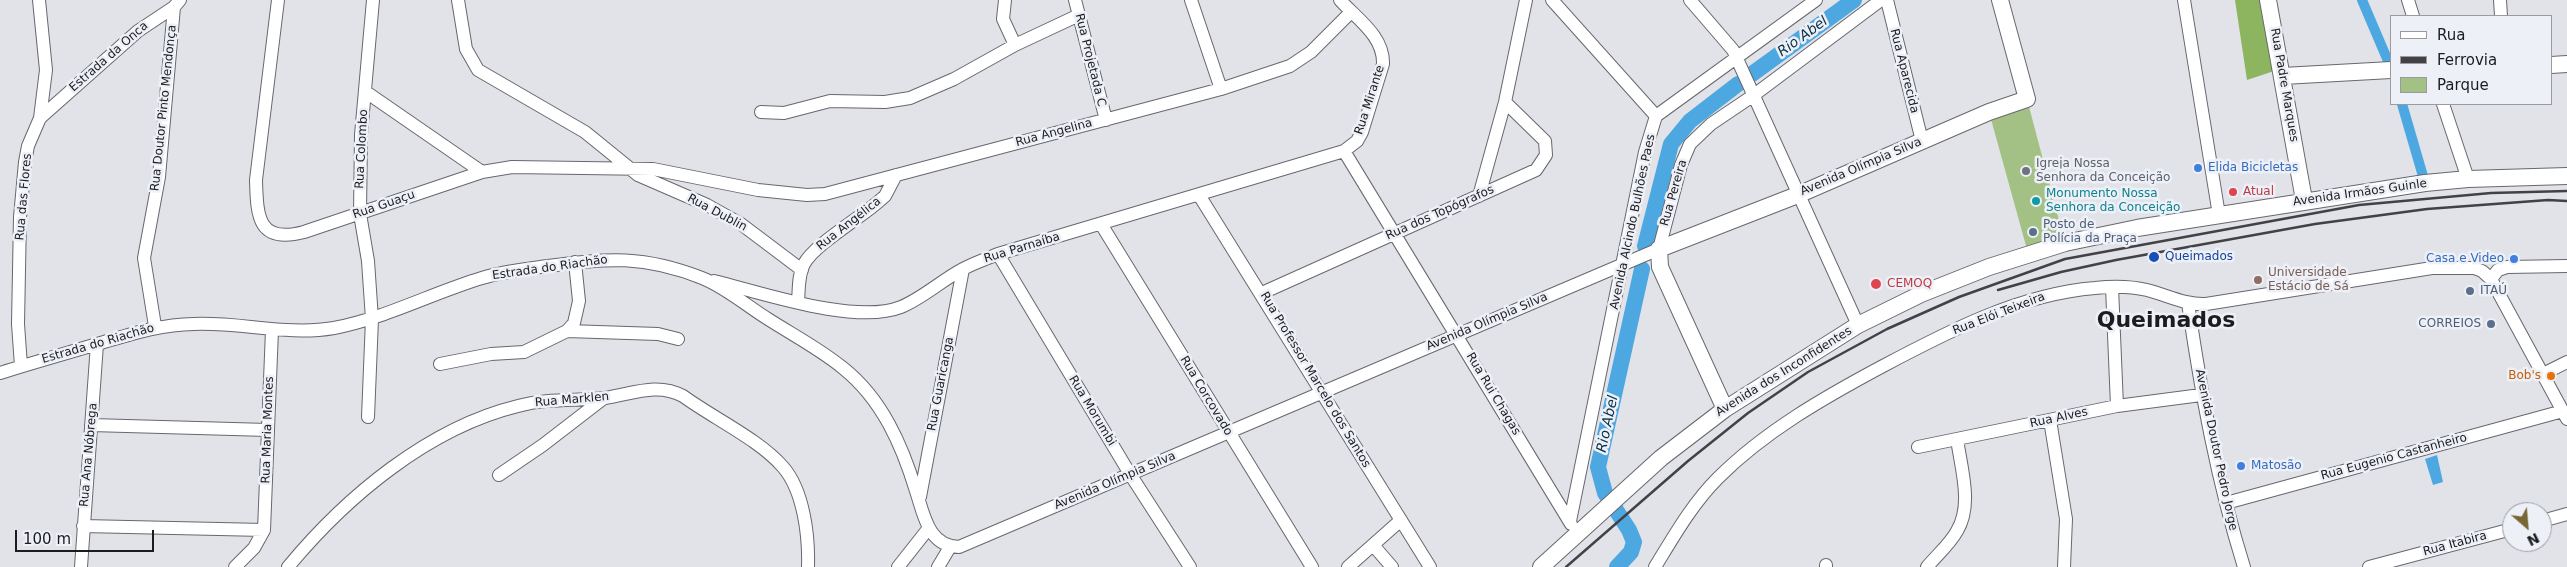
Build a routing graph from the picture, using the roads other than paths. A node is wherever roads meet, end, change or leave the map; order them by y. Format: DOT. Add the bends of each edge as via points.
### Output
graph roads {
  1 [pos="39,0"];
  2 [pos="278,0"];
  3 [pos="373,0"];
  4 [pos="458,0"];
  5 [pos="1005,0"];
  6 [pos="1075,0"];
  7 [pos="1191,0"];
  8 [pos="1340,0"];
  9 [pos="1526,0"];
  10 [pos="1552,0"];
  11 [pos="1690,0"];
  12 [pos="1816,0"];
  13 [pos="1881,0"];
  14 [pos="1887,0"];
  15 [pos="2000,0"];
  16 [pos="2184,0"];
  17 [pos="2268,0"];
  18 [pos="2408,0"];
  19 [pos="2500,0"];
  20 [pos="177,4"];
  21 [pos="1351,12"];
  22 [pos="1079,15"];
  23 [pos="2414,15"];
  24 [pos="2501,15"];
  25 [pos="1015,44"];
  26 [pos="1739,63"];
  27 [pos="2567,64"];
  28 [pos="2552,65"];
  29 [pos="2390,70"];
  30 [pos="2283,76"];
  31 [pos="1220,89"];
  32 [pos="366,92"];
  33 [pos="1752,92"];
  34 [pos="1504,102"];
  35 [pos="2443,105"];
  36 [pos="761,112"];
  37 [pos="1656,116"];
  38 [pos="40,118"];
  39 [pos="1106,120"];
  40 [pos="1922,141"];
  41 [pos="1344,151"];
  42 [pos="626,168"];
  43 [pos="482,172"];
  44 [pos="896,175"];
  45 [pos="2567,176"];
  46 [pos="2468,179"];
  47 [pos="734,186"];
  48 [pos="1200,194"];
  49 [pos="1800,194"];
  50 [pos="1478,196"];
  51 [pos="2304,200"];
  52 [pos="360,214"];
  53 [pos="2219,215"];
  54 [pos="1101,224"];
  55 [pos="1394,233"];
  56 [pos="2066,243"];
  57 [pos="1655,251"];
  58 [pos="998,254"];
  59 [pos="575,262"];
  60 [pos="1628,262"];
  61 [pos="2567,266"];
  62 [pos="963,269"];
  63 [pos="802,270"];
  64 [pos="704,279"];
  65 [pos="2491,279"];
  66 [pos="2112,287"];
  67 [pos="1262,293"];
  68 [pos="798,302"];
  69 [pos="2188,303"];
  70 [pos="372,319"];
  71 [pos="1858,325"];
  72 [pos="155,326"];
  73 [pos="272,330"];
  74 [pos="567,331"];
  75 [pos="1457,335"];
  76 [pos="678,339"];
  77 [pos="97,344"];
  78 [pos="2567,362"];
  79 [pos="440,364"];
  80 [pos="21,366"];
  81 [pos="0,373"];
  82 [pos="2543,374"];
  83 [pos="1322,392"];
  84 [pos="2201,395"];
  85 [pos="604,398"];
  86 [pos="2117,406"];
  87 [pos="1725,409"];
  88 [pos="2565,415"];
  89 [pos="368,417"];
  90 [pos="2050,420"];
  91 [pos="91,425"];
  92 [pos="268,430"];
  93 [pos="1228,432"];
  94 [pos="1957,439"];
  95 [pos="1918,447"];
  96 [pos="1130,474"];
  97 [pos="499,475"];
  98 [pos="919,500"];
  99 [pos="2226,502"];
  100 [pos="2567,514"];
  101 [pos="2552,518"];
  102 [pos="1401,520"];
  103 [pos="1570,521"];
  104 [pos="83,526"];
  105 [pos="928,529"];
  106 [pos="264,530"];
  107 [pos="2502,532"];
  108 [pos="1574,538"];
  109 [pos="1373,545"];
  110 [pos="950,547"];
  111 [pos="81,567"];
  112 [pos="235,567"];
  113 [pos="288,567"];
  114 [pos="808,567"];
  115 [pos="898,567"];
  116 [pos="938,567"];
  117 [pos="1190,567"];
  118 [pos="1312,567"];
  119 [pos="1348,567"];
  120 [pos="1392,567"];
  121 [pos="1430,567"];
  122 [pos="1541,567"];
  123 [pos="1655,567"];
  124 [pos="1927,567"];
  125 [pos="2064,567"];
  126 [pos="2244,567"];
  127 [pos="2369,567"];
  1 -- 38 [label="street, Rua das Flores" via="46,70"];
  2 -- 52 [label="street, Rua Guaçu" via="256,180 257,210 261,221 268,231 282,236"];
  3 -- 32 [label="street, Rua Colombo"];
  4 -- 42 [label="street" via="466,49 475,67 586,132"];
  5 -- 25 [label="street" via="1003,19"];
  6 -- 22 [label="street, Rua Projetada C"];
  7 -- 31 [label="street"];
  8 -- 21 [label="street, Rua Mirante"];
  9 -- 34 [label="street"];
  10 -- 37 [label="street"];
  11 -- 26 [label="street" via="1726,40"];
  12 -- 26 [label="street, Avenida Alcindo Bulhões Paes"];
  13 -- 33 [label="street, Rua Pereira"];
  14 -- 40 [label="street, Rua Aparecida"];
  15 -- 40 [label="main road, Avenida Olímpia Silva" via="2027,99"];
  16 -- 53 [label="street"];
  17 -- 30 [label="main road, Rua Padre Marques"];
  18 -- 23 [label="street"];
  19 -- 24 [label="street"];
  20 -- 38 [label="street, Estrada da Onca" via="138,31"];
  20 -- 72 [label="street, Rua Doutor Pinto Mendonça" via="159,178 144,258"];
  21 -- 31 [label="street, Rua Angelina" via="1296,64"];
  21 -- 41 [label="street, Rua Mirante" via="1376,36 1384,54 1362,132"];
  22 -- 25 [label="street"];
  22 -- 39 [label="street, Rua Projetada C"];
  25 -- 36 [label="street" via="954,79 898,101 830,101 784,113"];
  26 -- 33 [label="street"];
  26 -- 37 [label="street, Avenida Alcindo Bulhões Paes"];
  27 -- 28 [label="main road"];
  29 -- 30 [label="main road"];
  30 -- 51 [label="main road, Rua Padre Marques"];
  31 -- 39 [label="street, Rua Angelina"];
  32 -- 43 [label="street"];
  32 -- 52 [label="street, Rua Colombo" via="361,135"];
  33 -- 49 [label="street"];
  33 -- 57 [label="street, Rua Pereira" via="1690,144"];
  34 -- 50 [label="street"];
  34 -- 50 [label="street, Rua dos Topógrafos" via="1545,141 1546,155 1536,170"];
  35 -- 46 [label="street"];
  37 -- 60 [label="street, Avenida Alcindo Bulhões Paes" via="1645,152"];
  38 -- 80 [label="street, Rua das Flores" via="28,146 20,217 18,324"];
  39 -- 44 [label="street, Rua Angelina"];
  40 -- 49 [label="main road, Avenida Olímpia Silva"];
  41 -- 48 [label="street, Rua Parnaíba"];
  41 -- 55 [label="street, Rua Rui Chagas"];
  42 -- 43 [label="street, Rua Guaçu" via="512,167"];
  42 -- 47 [label="street, Rua Guaçu" via="653,169"];
  42 -- 63 [label="street, Rua Dublin" via="742,224"];
  43 -- 52 [label="street, Rua Guaçu"];
  44 -- 47 [label="street, Rua Angelina" via="817,195"];
  44 -- 63 [label="street, Rua Angélica" via="885,196 814,251"];
  45 -- 46 [label="main road, Avenida Irmãos Guinle"];
  46 -- 51 [label="main road, Avenida Irmãos Guinle"];
  48 -- 54 [label="street, Rua Parnaíba"];
  48 -- 67 [label="street, Rua Professor Marcelo dos Santos"];
  49 -- 57 [label="main road, Avenida Olímpia Silva"];
  49 -- 71 [label="street"];
  50 -- 55 [label="street, Rua dos Topógrafos"];
  51 -- 53 [label="main road, Avenida Irmãos Guinle"];
  52 -- 70 [label="street, Rua Colombo" via="368,261"];
  53 -- 56 [label="main road, Avenida Irmãos Guinle"];
  54 -- 58 [label="street, Rua Parnaíba"];
  54 -- 93 [label="street, Rua Corcovado"];
  55 -- 67 [label="street, Rua dos Topógrafos"];
  55 -- 75 [label="street, Rua Rui Chagas"];
  56 -- 71 [label="main road, Avenida dos Inconfidentes" via="1956,279"];
  57 -- 60 [label="street, Avenida Olímpia Silva"];
  57 -- 87 [label="main road, Rua Pereira" via="1660,269"];
  58 -- 62 [label="street, Rua Parnaíba"];
  58 -- 96 [label="street, Rua Morumbi"];
  59 -- 64 [label="street, Estrada do Riachão" via="615,258 634,260"];
  59 -- 70 [label="street, Estrada do Riachão" via="482,278"];
  59 -- 74 [label="street" via="579,301 574,323"];
  60 -- 75 [label="street, Avenida Olímpia Silva"];
  60 -- 103 [label="street, Avenida Alcindo Bulhões Paes"];
  61 -- 65 [label="street" via="2507,267 2498,270"];
  62 -- 68 [label="street, Rua Parnaíba" via="912,301 887,311 857,313"];
  62 -- 98 [label="street, Rua Guaricanga"];
  63 -- 68 [label="street, Rua Angélica"];
  64 -- 68 [label="street, Rua Parnaíba"];
  64 -- 98 [label="street, Estrada do Riachão" via="817,350 856,379 892,429"];
  65 -- 69 [label="street, Rua Elói Teixeira" via="2474,268 2432,268 2220,302"];
  65 -- 82 [label="street"];
  66 -- 69 [label="street, Rua Elói Teixeira" via="2148,290"];
  66 -- 86 [label="street"];
  66 -- 123 [label="street, Rua Elói Teixeira" via="2059,292 1997,312 1911,351 1834,393 1756,444 1719,478 1701,496"];
  67 -- 83 [label="street, Rua Professor Marcelo dos Santos"];
  69 -- 84 [label="street, Avenida Doutor Pedro Jorge"];
  70 -- 73 [label="street, Estrada do Riachão" via="315,330"];
  70 -- 89 [label="street, Rua Colombo"];
  71 -- 87 [label="main road, Avenida dos Inconfidentes"];
  72 -- 73 [label="street, Estrada do Riachão" via="197,324"];
  72 -- 77 [label="street, Estrada do Riachão"];
  73 -- 92 [label="street, Rua Maria Montes"];
  74 -- 76 [label="street" via="640,333"];
  74 -- 79 [label="street" via="524,352 491,354"];
  75 -- 83 [label="street, Avenida Olímpia Silva"];
  75 -- 103 [label="street, Rua Rui Chagas"];
  77 -- 80 [label="street, Estrada do Riachão"];
  77 -- 91 [label="street, Rua Ana Nóbrega"];
  78 -- 82 [label="street"];
  80 -- 81 [label="street, Estrada do Riachão"];
  82 -- 88 [label="street"];
  83 -- 93 [label="street, Avenida Olímpia Silva"];
  83 -- 102 [label="street, Rua Professor Marcelo dos Santos"];
  84 -- 86 [label="street, Rua Alves"];
  84 -- 99 [label="street, Avenida Doutor Pedro Jorge"];
  85 -- 97 [label="street"];
  85 -- 113 [label="street, Rua Marklen" via="554,399 519,405 470,421 435,439 400,462 334,517"];
  85 -- 114 [label="street, Rua Marklen" via="658,388 669,390 683,396 775,459 785,469 796,490"];
  86 -- 90 [label="street, Rua Alves"];
  87 -- 108 [label="main road, Avenida dos Inconfidentes" via="1662,458"];
  88 -- 99 [label="street, Rua Eugenio Castanheiro"];
  90 -- 94 [label="street, Rua Alves"];
  90 -- 125 [label="street" via="2066,519"];
  91 -- 92 [label="street"];
  91 -- 104 [label="street, Rua Ana Nóbrega"];
  92 -- 106 [label="street, Rua Maria Montes"];
  93 -- 96 [label="street, Avenida Olímpia Silva"];
  93 -- 118 [label="street, Rua Corcovado"];
  94 -- 95 [label="street, Rua Alves"];
  94 -- 124 [label="street" via="1964,487 1964,515 1956,533"];
  96 -- 110 [label="street, Avenida Olímpia Silva" via="968,546"];
  96 -- 117 [label="street, Rua Morumbi"];
  98 -- 105 [label="street, Estrada do Riachão"];
  99 -- 126 [label="street, Avenida Doutor Pedro Jorge"];
  100 -- 101 [label="street"];
  102 -- 109 [label="street"];
  102 -- 121 [label="street, Rua Professor Marcelo dos Santos"];
  103 -- 108 [label="street, Rua Rui Chagas"];
  104 -- 106 [label="street"];
  104 -- 111 [label="street, Rua Ana Nóbrega"];
  105 -- 110 [label="street"];
  105 -- 115 [label="street"];
  106 -- 112 [label="street" via="254,548"];
  107 -- 127 [label="street, Rua Itabira"];
  108 -- 122 [label="main road, Avenida dos Inconfidentes"];
  109 -- 119 [label="street"];
  109 -- 120 [label="street"];
  110 -- 116 [label="street"];
}
